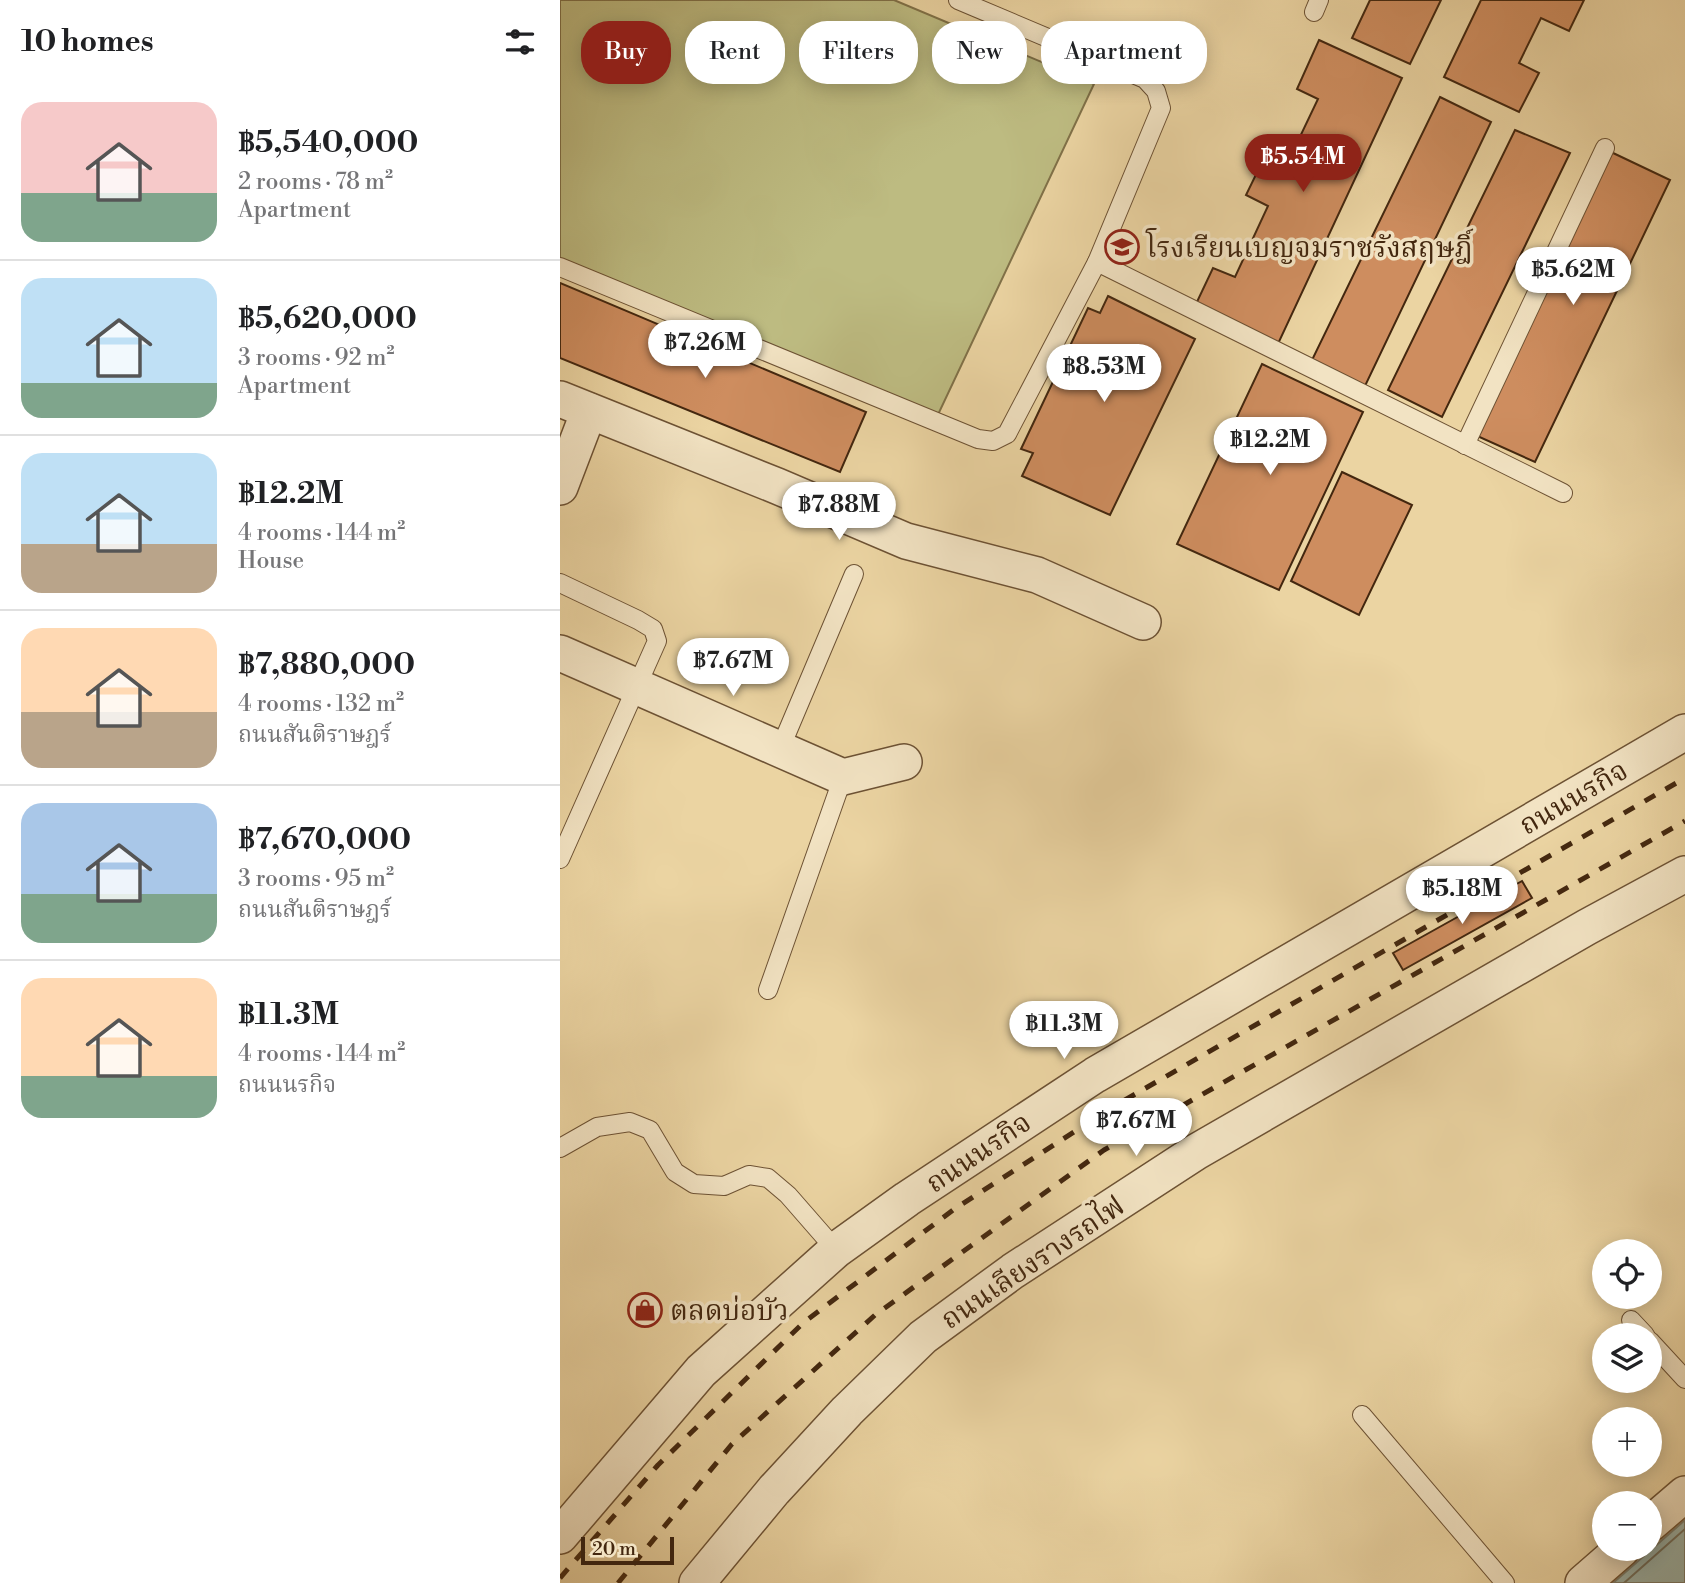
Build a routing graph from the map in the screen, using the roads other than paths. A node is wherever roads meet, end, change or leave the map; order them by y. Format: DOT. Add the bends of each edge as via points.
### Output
graph roads {
  1 [pos="958,0"];
  2 [pos="1605,148"];
  3 [pos="1097,262"];
  4 [pos="560,267"];
  5 [pos="575,405"];
  6 [pos="1465,445"];
  7 [pos="560,487"];
  8 [pos="1563,493"];
  9 [pos="854,574"];
  10 [pos="560,583"];
  11 [pos="1143,622"];
  12 [pos="560,653"];
  13 [pos="637,687"];
  14 [pos="1685,732"];
  15 [pos="780,750"];
  16 [pos="904,762"];
  17 [pos="844,777"];
  18 [pos="560,859"];
  19 [pos="1685,874"];
  20 [pos="768,990"];
  21 [pos="560,1148"];
  22 [pos="836,1250"];
  23 [pos="1630,1320"];
  24 [pos="1633,1323"];
  25 [pos="1662,1354"];
  26 [pos="1685,1379"];
  27 [pos="1362,1415"];
  28 [pos="1685,1494"];
  29 [pos="1662,1514"];
  30 [pos="560,1536"];
  31 [pos="1608,1561"];
  32 [pos="697,1583"];
  33 [pos="1505,1583"];
  34 [pos="1583,1583"];
  1 -- 3 [label="lane" via="1144,79 1156,91 1161,108"];
  2 -- 6 [label="lane"];
  3 -- 4 [label="lane" via="1007,433 993,441 978,439"];
  3 -- 6 [label="lane"];
  5 -- 7 [label="street"];
  5 -- 11 [label="street" via="906,541 1037,575"];
  6 -- 8 [label="lane"];
  9 -- 15 [label="lane"];
  10 -- 13 [label="lane" via="653,629 657,641"];
  12 -- 13 [label="street"];
  13 -- 15 [label="street"];
  13 -- 18 [label="lane"];
  14 -- 22 [label="street, ถนนนรกิจ" via="1095,1075"];
  15 -- 17 [label="street"];
  16 -- 17 [label="street"];
  17 -- 20 [label="lane"];
  19 -- 32 [label="street, ถนนเลียงรางรถไฟ" via="1196,1152 1013,1271 923,1337 847,1411"];
  21 -- 22 [label="lane" via="597,1128 630,1122 650,1130 675,1172 694,1184 724,1186 749,1175 768,1178"];
  22 -- 30 [label="street, ถนนนรกิจ" via="701,1371"];
  23 -- 24 [label="lane"];
  25 -- 26 [label="lane"];
  27 -- 33 [label="lane"];
  28 -- 29 [label="street"];
  31 -- 34 [label="street"];
}
